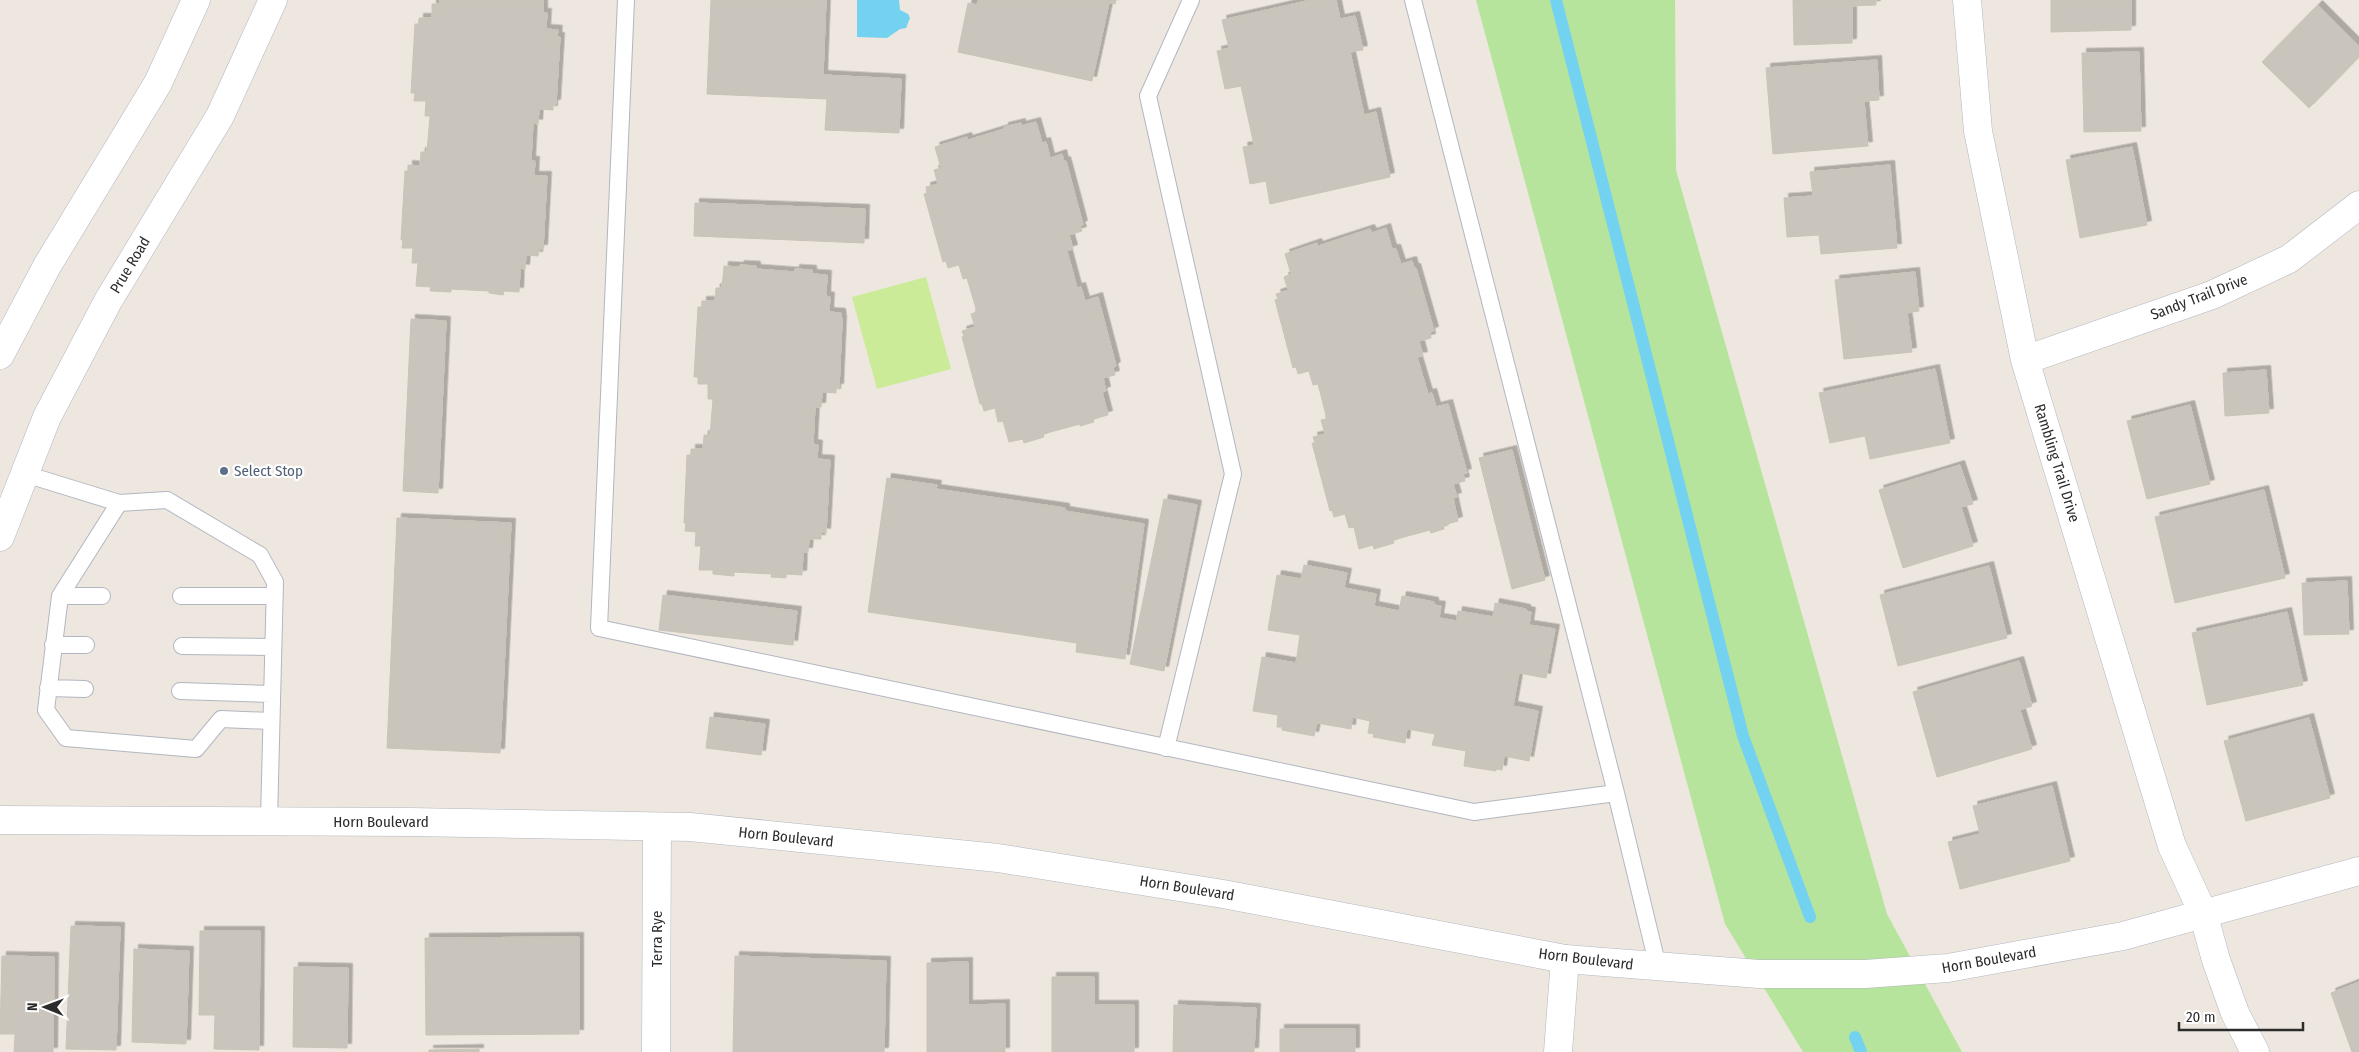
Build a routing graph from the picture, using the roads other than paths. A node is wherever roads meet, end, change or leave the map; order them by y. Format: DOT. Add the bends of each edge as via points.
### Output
graph roads {
  1 [pos="196,0"];
  2 [pos="273,0"];
  3 [pos="626,0"];
  4 [pos="1191,0"];
  5 [pos="1413,0"];
  6 [pos="1967,0"];
  7 [pos="2359,205"];
  8 [pos="0,355"];
  9 [pos="2025,360"];
  10 [pos="24,474"];
  11 [pos="119,503"];
  12 [pos="0,537"];
  13 [pos="60,596"];
  14 [pos="102,596"];
  15 [pos="181,596"];
  16 [pos="274,596"];
  17 [pos="53,645"];
  18 [pos="86,645"];
  19 [pos="182,646"];
  20 [pos="273,647"];
  21 [pos="48,688"];
  22 [pos="85,689"];
  23 [pos="180,692"];
  24 [pos="272,694"];
  25 [pos="270,720"];
  26 [pos="1166,748"];
  27 [pos="1616,793"];
  28 [pos="0,820"];
  29 [pos="269,821"];
  30 [pos="657,826"];
  31 [pos="2359,871"];
  32 [pos="2203,913"];
  33 [pos="1565,959"];
  34 [pos="1658,967"];
  35 [pos="656,1052"];
  36 [pos="1558,1052"];
  37 [pos="2255,1052"];
  1 -- 8 [label="street" via="158,83 47,266"];
  2 -- 10 [label="street, Prue Road" via="220,116 108,301 47,417"];
  3 -- 26 [label="lane" via="599,628"];
  4 -- 26 [label="lane" via="1148,96 1233,474"];
  5 -- 27 [label="lane"];
  6 -- 9 [label="street, Rambling Trail Drive" via="1978,131"];
  7 -- 9 [label="street, Sandy Trail Drive" via="2289,259 2212,295"];
  9 -- 32 [label="street, Rambling Trail Drive" via="2172,846"];
  10 -- 11 [label="lane"];
  10 -- 12 [label="street, Prue Road"];
  11 -- 13 [label="lane"];
  11 -- 16 [label="lane" via="167,500 260,555 275,582"];
  13 -- 14 [label="lane"];
  13 -- 17 [label="lane"];
  15 -- 16 [label="lane"];
  16 -- 20 [label="lane"];
  17 -- 18 [label="lane"];
  17 -- 21 [label="lane"];
  19 -- 20 [label="lane"];
  20 -- 24 [label="lane"];
  21 -- 22 [label="lane"];
  21 -- 25 [label="lane" via="46,710 66,738 196,748 221,719"];
  23 -- 24 [label="lane"];
  24 -- 25 [label="lane"];
  25 -- 29 [label="lane"];
  26 -- 27 [label="lane" via="1474,812"];
  27 -- 34 [label="lane"];
  28 -- 29 [label="street, Horn Boulevard"];
  29 -- 30 [label="street, Horn Boulevard"];
  30 -- 33 [label="street, Horn Boulevard" via="998,858 1223,894"];
  30 -- 35 [label="street, Terra Rye"];
  31 -- 32 [label="street, Horn Boulevard"];
  32 -- 34 [label="street, Horn Boulevard" via="2123,936 1948,968 1865,974 1759,974"];
  32 -- 37 [label="street, Rambling Trail Drive" via="2235,1013"];
  33 -- 34 [label="street, Horn Boulevard"];
  33 -- 36 [label="street"];
}
